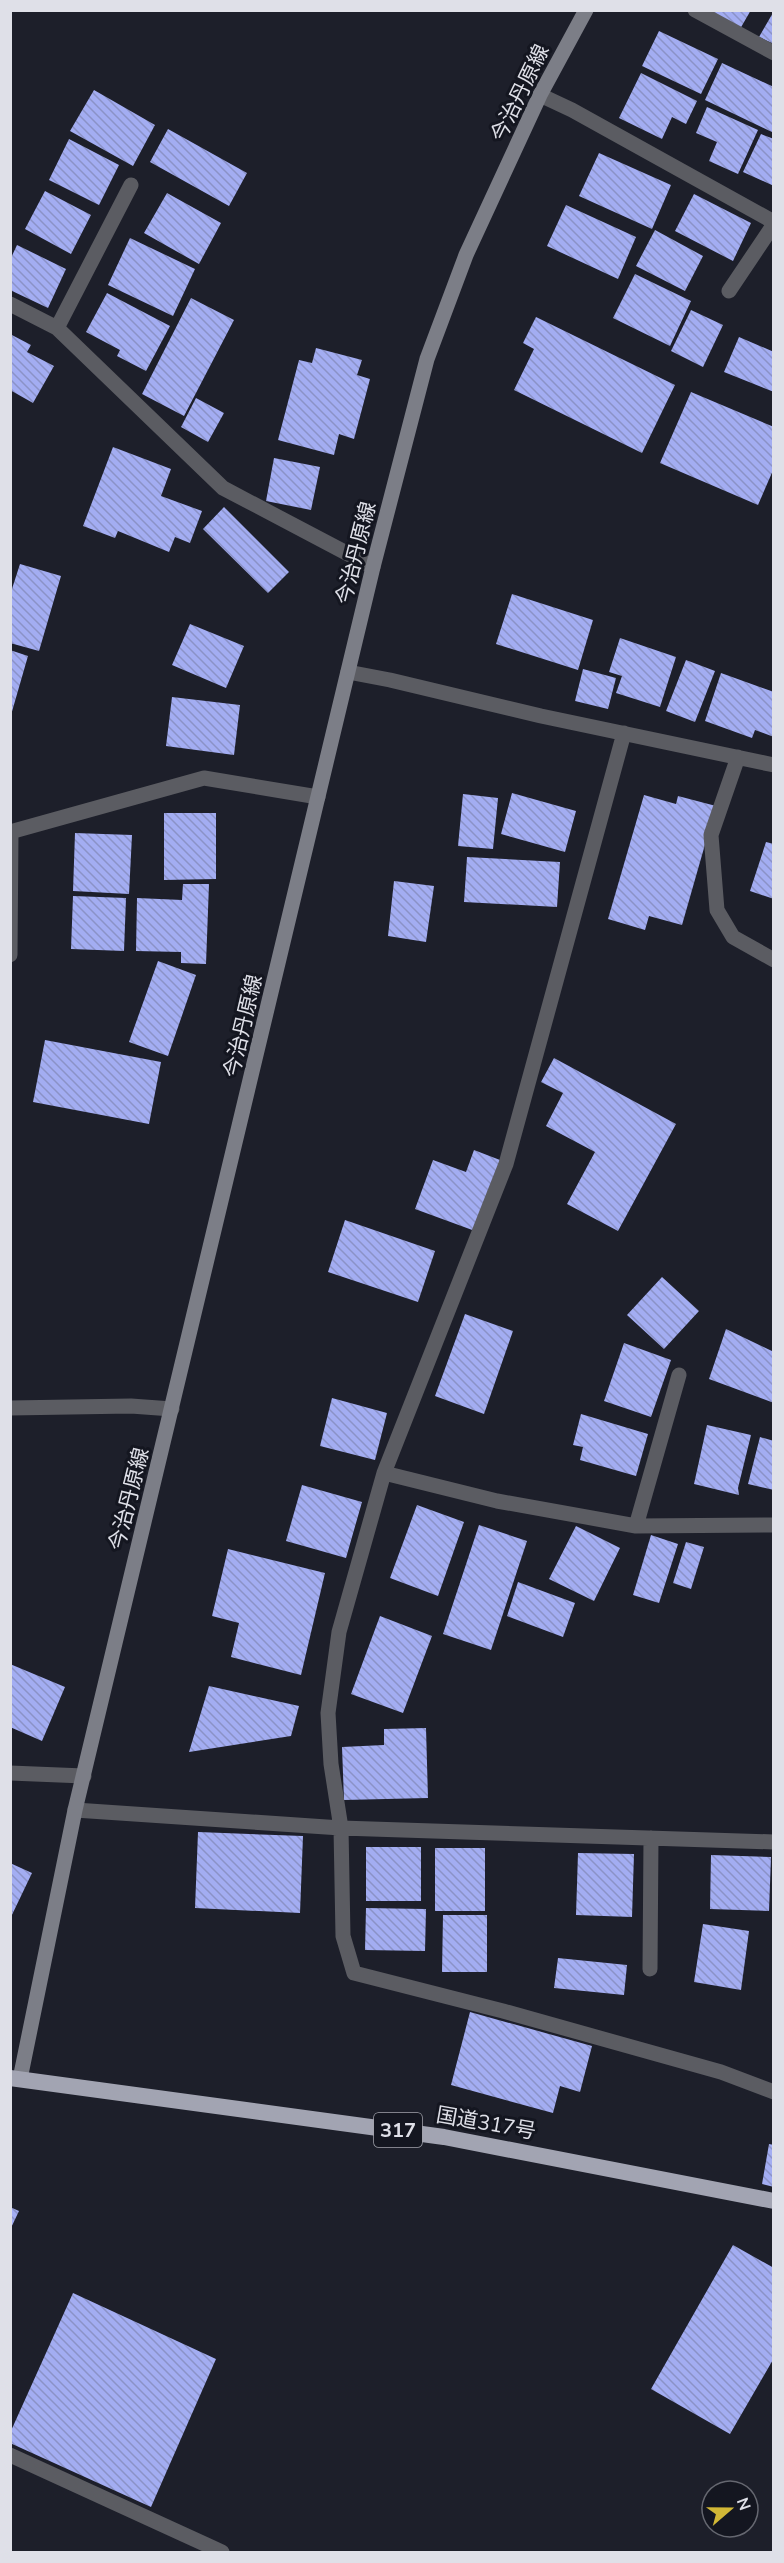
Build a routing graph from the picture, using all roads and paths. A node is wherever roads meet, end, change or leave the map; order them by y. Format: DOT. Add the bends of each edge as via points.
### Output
graph roads {
  1 [pos="586,10"];
  2 [pos="695,10"];
  3 [pos="774,53"];
  4 [pos="540,95"];
  5 [pos="132,185"];
  6 [pos="774,223"];
  7 [pos="729,291"];
  8 [pos="10,304"];
  9 [pos="57,328"];
  10 [pos="374,567"];
  11 [pos="348,672"];
  12 [pos="624,733"];
  13 [pos="738,757"];
  14 [pos="774,765"];
  15 [pos="318,797"];
  16 [pos="11,832"];
  17 [pos="10,955"];
  18 [pos="774,960"];
  19 [pos="679,1375"];
  20 [pos="10,1408"];
  21 [pos="172,1409"];
  22 [pos="384,1473"];
  23 [pos="774,1525"];
  24 [pos="636,1526"];
  25 [pos="10,1773"];
  26 [pos="84,1776"];
  27 [pos="75,1810"];
  28 [pos="341,1828"];
  29 [pos="651,1838"];
  30 [pos="774,1842"];
  31 [pos="650,1969"];
  32 [pos="15,2078"];
  33 [pos="774,2092"];
  34 [pos="774,2201"];
  35 [pos="10,2455"];
  36 [pos="222,2553"];
  1 -- 4 [label="main road, 今治丹原線"];
  2 -- 3 [label="street"];
  4 -- 6 [label="street"];
  4 -- 10 [label="main road, 今治丹原線" via="444,309 427,359"];
  5 -- 9 [label="street"];
  6 -- 7 [label="street"];
  8 -- 9 [label="street"];
  9 -- 10 [label="street" via="223,488"];
  10 -- 11 [label="main road, 今治丹原線"];
  11 -- 12 [label="street"];
  11 -- 15 [label="main road, 今治丹原線"];
  12 -- 13 [label="street"];
  12 -- 22 [label="street" via="506,1164"];
  13 -- 14 [label="street"];
  13 -- 18 [label="street" via="711,835 717,910 733,937"];
  15 -- 16 [label="street" via="204,778"];
  15 -- 21 [label="main road, 今治丹原線"];
  16 -- 17 [label="street"];
  19 -- 24 [label="street"];
  20 -- 21 [label="street"];
  21 -- 26 [label="main road, 今治丹原線"];
  22 -- 24 [label="street" via="497,1501"];
  22 -- 28 [label="street" via="339,1632 328,1713"];
  23 -- 24 [label="street"];
  25 -- 26 [label="street"];
  26 -- 27 [label="main road, 今治丹原線"];
  27 -- 28 [label="street"];
  27 -- 32 [label="main road, 今治丹原線"];
  28 -- 29 [label="street"];
  28 -- 33 [label="street" via="343,1936 354,1973 710,2069"];
  29 -- 30 [label="street"];
  29 -- 31 [label="street"];
  32 -- 34 [label="highway, 国道317号 / 317" via="444,2137"];
  35 -- 36 [label="street"];
}
